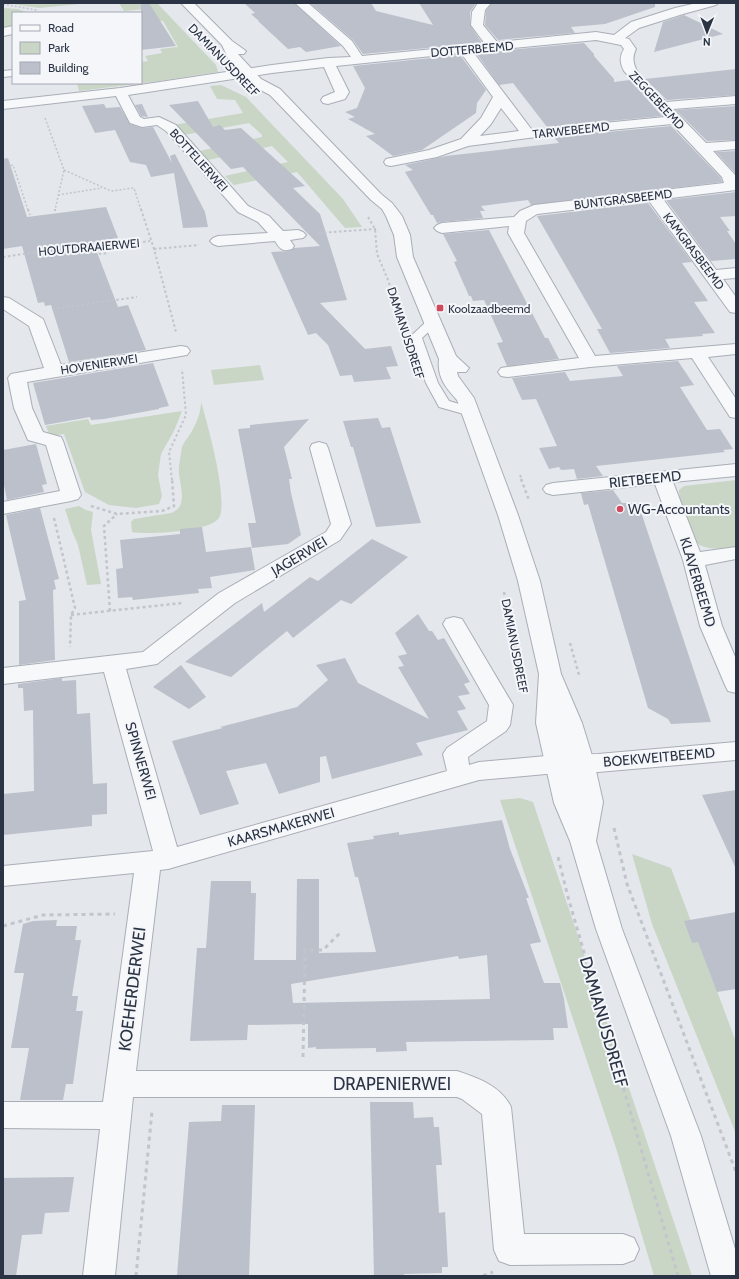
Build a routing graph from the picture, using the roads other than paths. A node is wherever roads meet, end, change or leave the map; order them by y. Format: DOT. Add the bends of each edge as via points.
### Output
graph roads {
  1 [pos="187,3"];
  2 [pos="302,3"];
  3 [pos="485,3"];
  4 [pos="712,3"];
  5 [pos="616,39"];
  6 [pos="228,44"];
  7 [pos="494,47"];
  8 [pos="464,49"];
  9 [pos="358,59"];
  10 [pos="328,62"];
  11 [pos="262,71"];
  12 [pos="248,72"];
  13 [pos="120,92"];
  14 [pos="275,92"];
  15 [pos="500,97"];
  16 [pos="328,100"];
  17 [pos="736,100"];
  18 [pos="3,105"];
  19 [pos="662,106"];
  20 [pos="676,120"];
  21 [pos="528,134"];
  22 [pos="466,142"];
  23 [pos="736,145"];
  24 [pos="702,148"];
  25 [pos="391,162"];
  26 [pos="734,186"];
  27 [pos="652,195"];
  28 [pos="518,221"];
  29 [pos="239,224"];
  30 [pos="442,228"];
  31 [pos="298,235"];
  32 [pos="218,241"];
  33 [pos="282,241"];
  34 [pos="736,272"];
  35 [pos="712,275"];
  36 [pos="3,302"];
  37 [pos="736,308"];
  38 [pos="20,313"];
  39 [pos="433,322"];
  40 [pos="3,323"];
  41 [pos="736,349"];
  42 [pos="181,350"];
  43 [pos="697,352"];
  44 [pos="590,362"];
  45 [pos="54,371"];
  46 [pos="507,372"];
  47 [pos="468,405"];
  48 [pos="736,413"];
  49 [pos="319,448"];
  50 [pos="736,470"];
  51 [pos="662,478"];
  52 [pos="553,489"];
  53 [pos="3,508"];
  54 [pos="736,553"];
  55 [pos="693,560"];
  56 [pos="454,624"];
  57 [pos="113,664"];
  58 [pos="550,674"];
  59 [pos="3,676"];
  60 [pos="736,685"];
  61 [pos="736,751"];
  62 [pos="582,762"];
  63 [pos="557,764"];
  64 [pos="460,777"];
  65 [pos="583,841"];
  66 [pos="158,861"];
  67 [pos="3,876"];
  68 [pos="120,1084"];
  69 [pos="3,1115"];
  70 [pos="117,1116"];
  71 [pos="623,1249"];
  72 [pos="99,1276"];
  73 [pos="727,1276"];
  1 -- 6 [label="street, DAMIANUSDREEF"];
  2 -- 9 [label="street" via="348,44"];
  3 -- 7 [label="street" via="477,13 477,25"];
  4 -- 5 [label="street" via="635,25"];
  5 -- 7 [label="street, DOTTERBEEMD" via="596,36"];
  5 -- 19 [label="street, ZEGGEBEEMD" via="625,42 630,48 626,57 627,66"];
  6 -- 11 [label="street, DAMIANUSDREEF" via="244,53"];
  6 -- 12 [label="street, DAMIANUSDREEF" via="232,55"];
  7 -- 8 [label="street, DOTTERBEEMD"];
  8 -- 9 [label="street, DOTTERBEEMD"];
  8 -- 15 [label="street"];
  9 -- 10 [label="street, DOTTERBEEMD"];
  10 -- 11 [label="street, DOTTERBEEMD"];
  10 -- 16 [label="street" via="342,92 340,96"];
  11 -- 12 [label="street, DOTTERBEEMD"];
  11 -- 14 [label="street, DAMIANUSDREEF" via="272,80"];
  12 -- 13 [label="street, DOTTERBEEMD"];
  12 -- 14 [label="street, DAMIANUSDREEF" via="256,82"];
  13 -- 18 [label="street, DOTTERBEEMD" via="60,93 39,101"];
  13 -- 29 [label="street, BOTTELIERWEI" via="135,120 142,123 159,121 171,128"];
  14 -- 39 [label="street, DAMIANUSDREEF" via="376,197 378,212 388,237 406,257"];
  15 -- 21 [label="street"];
  15 -- 22 [label="street, TARWEBEEMD" via="487,122"];
  17 -- 19 [label="street"];
  19 -- 20 [label="street, ZEGGEBEEMD"];
  20 -- 21 [label="street, TARWEBEEMD"];
  20 -- 24 [label="street, ZEGGEBEEMD"];
  21 -- 22 [label="street, TARWEBEEMD"];
  22 -- 25 [label="street, TARWEBEEMD" via="432,154"];
  23 -- 24 [label="street"];
  24 -- 26 [label="street, ZEGGEBEEMD" via="729,176"];
  26 -- 27 [label="street, BUNTGRASBEEMD"];
  27 -- 28 [label="street, BUNTGRASBEEMD" via="534,210 524,214"];
  27 -- 35 [label="street, KAMGRASBEEMD"];
  28 -- 30 [label="street, BUNTGRASBEEMD"];
  28 -- 44 [label="street" via="516,233"];
  29 -- 32 [label="street"];
  29 -- 33 [label="street"];
  29 -- 33 [label="street, BOTTELIERWEI" via="257,214 270,224"];
  31 -- 33 [label="street"];
  34 -- 35 [label="street"];
  35 -- 37 [label="street, KAMGRASBEEMD"];
  36 -- 38 [label="street"];
  38 -- 40 [label="street"];
  38 -- 45 [label="street" via="37,323"];
  39 -- 47 [label="street, DAMIANUSDREEF" via="448,359 446,371"];
  39 -- 47 [label="lane, DAMIANUSDREEF" via="416,337 432,383 444,404"];
  41 -- 43 [label="street"];
  42 -- 45 [label="street, HOVENIERWEI"];
  43 -- 44 [label="street"];
  43 -- 48 [label="street"];
  44 -- 46 [label="street"];
  45 -- 53 [label="street, HOVENIERWEI" via="17,378 23,408 35,436 54,441 71,495"];
  47 -- 58 [label="street, DAMIANUSDREEF" via="529,581"];
  49 -- 57 [label="street, JAGERWEI" via="341,524 333,536 227,598 149,659"];
  50 -- 51 [label="street, RIETBEEMD"];
  51 -- 52 [label="street, RIETBEEMD"];
  51 -- 55 [label="street, KLAVERBEEMD"];
  54 -- 55 [label="street"];
  55 -- 60 [label="street, KLAVERBEEMD" via="711,626"];
  56 -- 64 [label="street" via="501,704 498,725 455,754"];
  57 -- 59 [label="street, JAGERWEI"];
  57 -- 66 [label="street, SPINNERWEI"];
  58 -- 62 [label="street, DAMIANUSDREEF" via="570,722"];
  58 -- 63 [label="street, DAMIANUSDREEF" via="548,723"];
  61 -- 62 [label="street, BOEKWEITBEEMD" via="598,763"];
  62 -- 63 [label="street, BOEKWEITBEEMD"];
  62 -- 65 [label="street, DAMIANUSDREEF" via="591,802"];
  63 -- 64 [label="street, KAARSMAKERWEI" via="479,771"];
  63 -- 65 [label="street, DAMIANUSDREEF" via="566,803"];
  64 -- 66 [label="street, KAARSMAKERWEI"];
  65 -- 73 [label="street, DAMIANUSDREEF" via="609,929 686,1136"];
  66 -- 67 [label="street, KAARSMAKERWEI"];
  66 -- 68 [label="street, KOEHERDERWEI"];
  68 -- 70 [label="street, KOEHERDERWEI"];
  68 -- 71 [label="street, DRAPENIERWEI" via="457,1084 472,1089 496,1106 510,1250"];
  69 -- 70 [label="street"];
  70 -- 72 [label="street, KOEHERDERWEI"];
}
